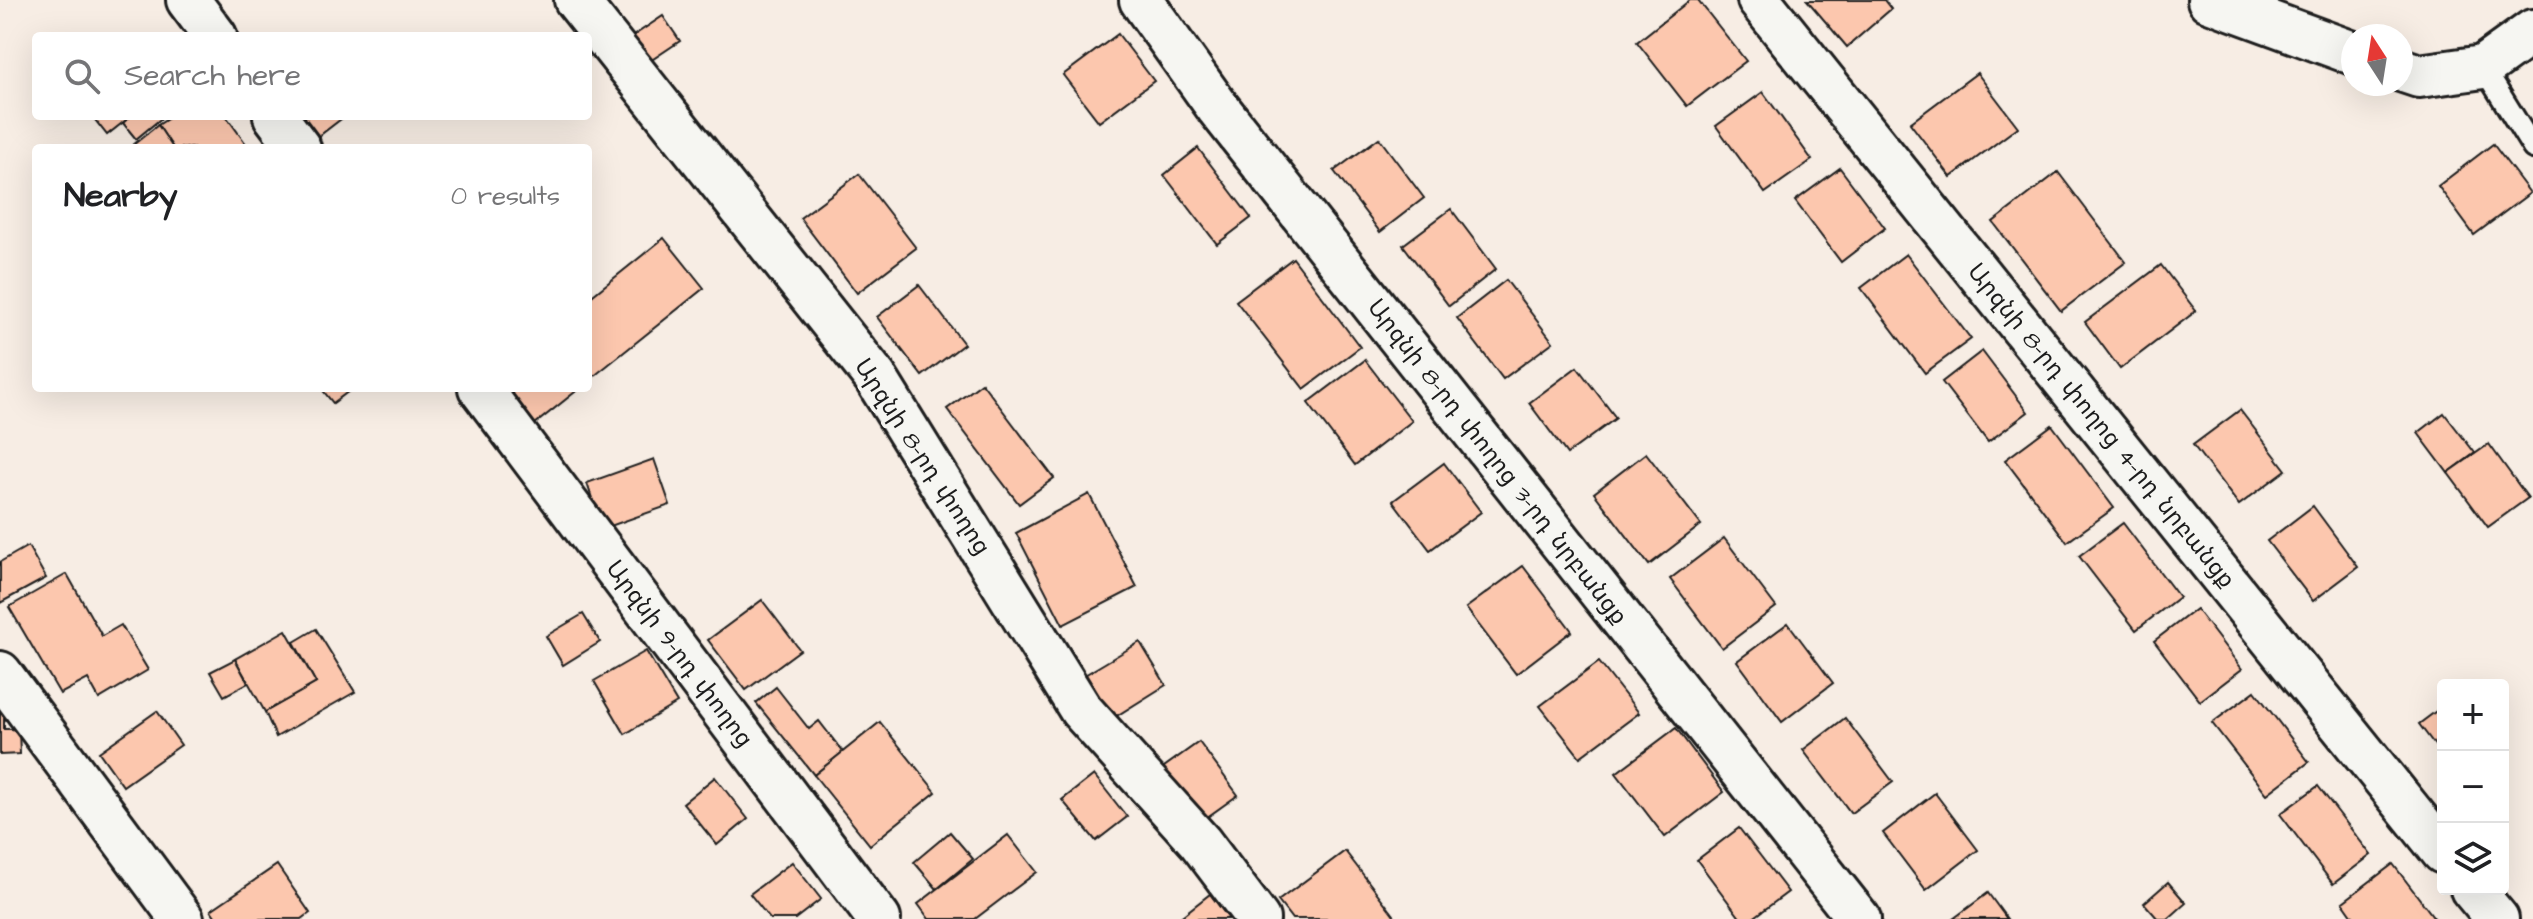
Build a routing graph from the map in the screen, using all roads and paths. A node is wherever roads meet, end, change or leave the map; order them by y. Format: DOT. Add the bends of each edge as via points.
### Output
graph roads {
  1 [pos="188,0"];
  2 [pos="576,0"];
  3 [pos="1141,0"];
  4 [pos="1759,0"];
  5 [pos="2209,0"];
  6 [pos="2533,31"];
  7 [pos="212,32"];
  8 [pos="2341,49"];
  9 [pos="2483,67"];
  10 [pos="2413,74"];
  11 [pos="278,120"];
  12 [pos="296,144"];
  13 [pos="2533,148"];
  14 [pos="483,392"];
  15 [pos="0,673"];
  16 [pos="2437,845"];
  17 [pos="2477,895"];
  18 [pos="182,919"];
  19 [pos="879,919"];
  20 [pos="1258,919"];
  21 [pos="1859,919"];
  22 [pos="2497,919"];
  1 -- 7 [label="street"];
  2 -- 20 [label="street, Արզնի 8-րդ փողոց" via="875,377 1081,710 1200,842"];
  3 -- 21 [label="street, Արզնի 8-րդ փողոց 3-րդ նրբանցք" via="1218,108"];
  4 -- 16 [label="street, Արզնի 8-րդ փողոց 4-րդ նրբանցք"];
  5 -- 8 [label="street"];
  6 -- 9 [label="street"];
  9 -- 10 [label="street"];
  9 -- 13 [label="lane"];
  11 -- 12 [label="street"];
  14 -- 19 [label="street, Արզնի 9-րդ փողոց"];
  15 -- 18 [label="street"];
  17 -- 22 [label="street"];
}
